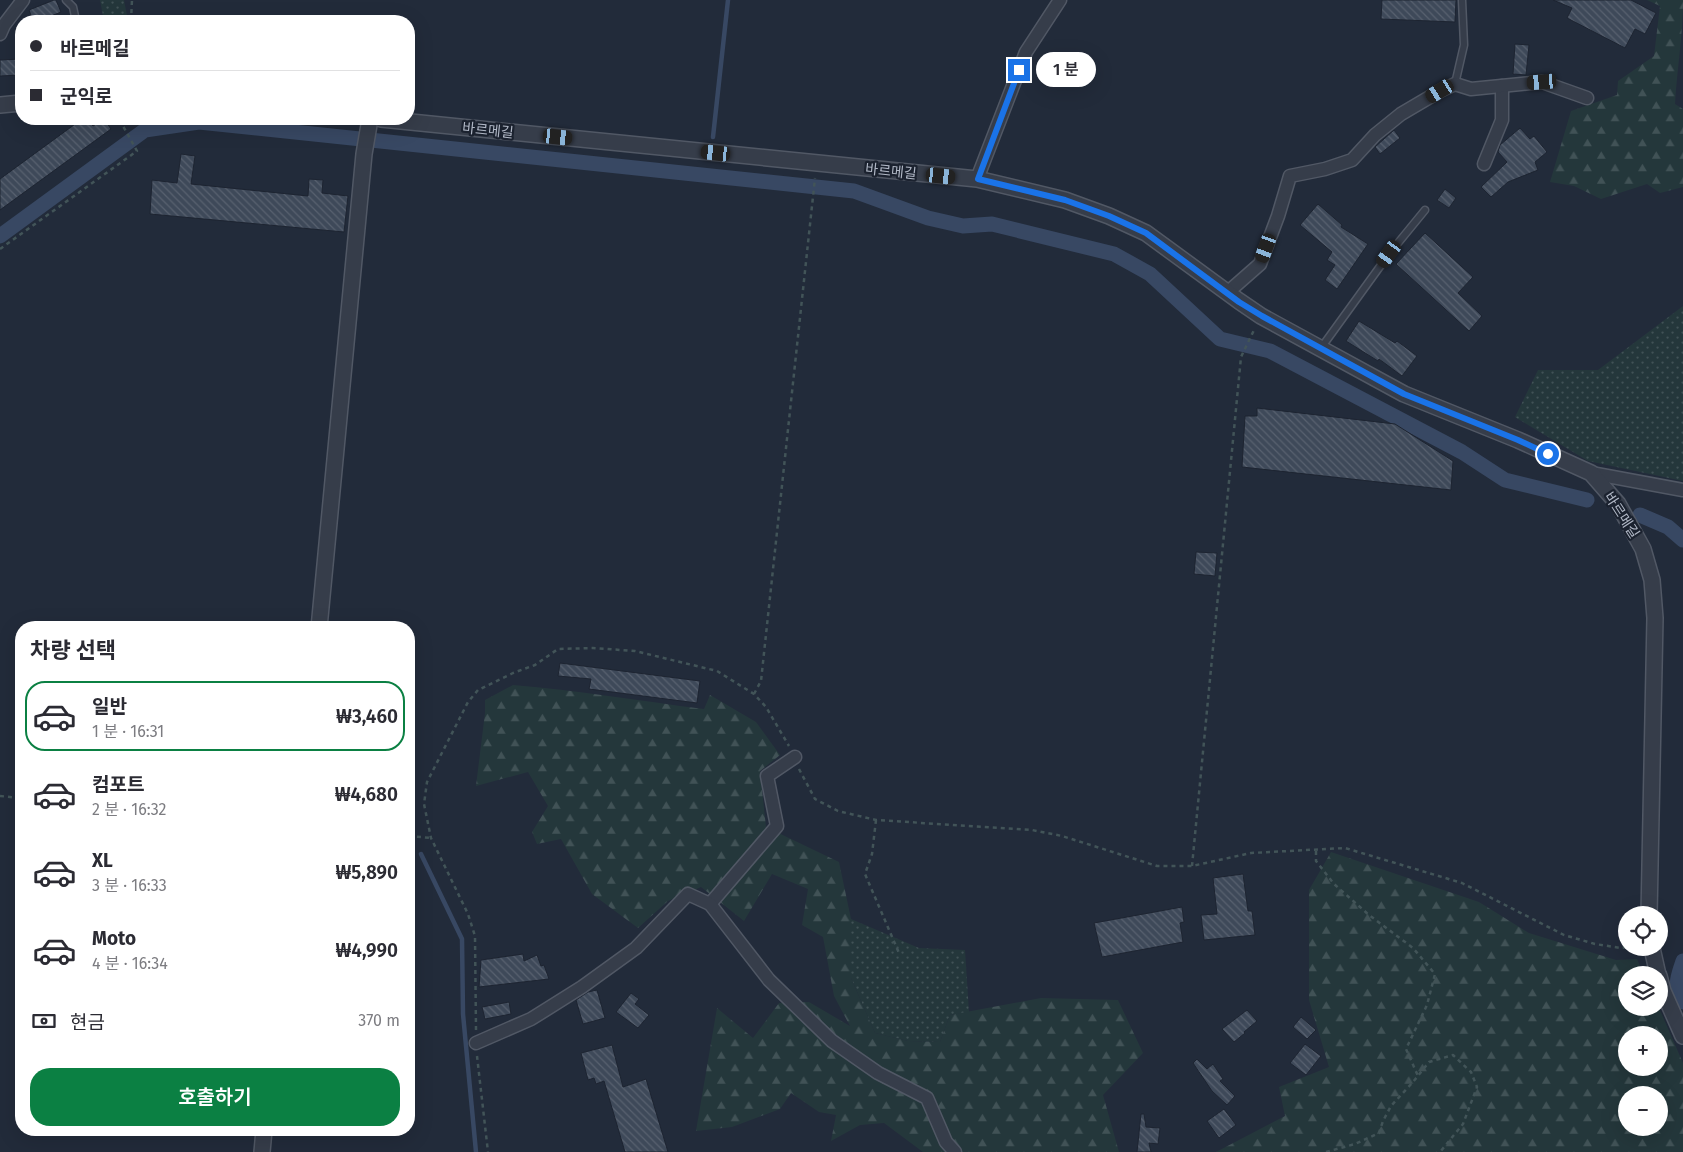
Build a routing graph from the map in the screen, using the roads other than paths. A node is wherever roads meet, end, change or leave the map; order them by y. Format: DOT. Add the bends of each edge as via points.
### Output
graph roads {
  1 [pos="23,0"];
  2 [pos="66,0"];
  3 [pos="1060,0"];
  4 [pos="1462,0"];
  5 [pos="75,15"];
  6 [pos="0,34"];
  7 [pos="1455,84"];
  8 [pos="1502,86"];
  9 [pos="1587,98"];
  10 [pos="15,104"];
  11 [pos="0,106"];
  12 [pos="372,125"];
  13 [pos="415,125"];
  14 [pos="1484,164"];
  15 [pos="978,179"];
  16 [pos="1425,210"];
  17 [pos="1227,293"];
  18 [pos="1321,348"];
  19 [pos="1590,473"];
  20 [pos="1683,490"];
  21 [pos="320,621"];
  22 [pos="795,757"];
  23 [pos="710,904"];
  24 [pos="1649,906"];
  25 [pos="1668,1002"];
  26 [pos="1683,1036"];
  27 [pos="476,1043"];
  28 [pos="263,1136"];
  29 [pos="262,1152"];
  30 [pos="955,1152"];
  1 -- 6 [label="street"];
  2 -- 5 [label="lane" via="73,7"];
  3 -- 15 [label="street" via="1026,52"];
  4 -- 7 [label="lane" via="1464,45"];
  7 -- 8 [label="street" via="1471,88"];
  7 -- 17 [label="street" via="1401,114 1352,160 1290,176 1260,264"];
  8 -- 9 [label="street" via="1542,82"];
  8 -- 14 [label="street" via="1502,120"];
  10 -- 11 [label="street"];
  12 -- 21 [label="street" via="364,154"];
  13 -- 15 [label="street, 바르메길"];
  15 -- 17 [label="street, 바르메길" via="1065,200 1109,216 1146,233"];
  16 -- 18 [label="lane"];
  17 -- 18 [label="street, 바르메길"];
  18 -- 19 [label="street, 바르메길" via="1404,394"];
  19 -- 20 [label="street"];
  19 -- 24 [label="street, 바르메길" via="1618,504 1643,550 1652,580 1655,618"];
  22 -- 23 [label="street" via="767,776 777,826"];
  23 -- 27 [label="street" via="688,894 636,948 582,988 531,1019"];
  23 -- 30 [label="street" via="769,980 832,1041 878,1073 927,1098 946,1142"];
  25 -- 26 [label="street"];
  28 -- 29 [label="street"];
}
